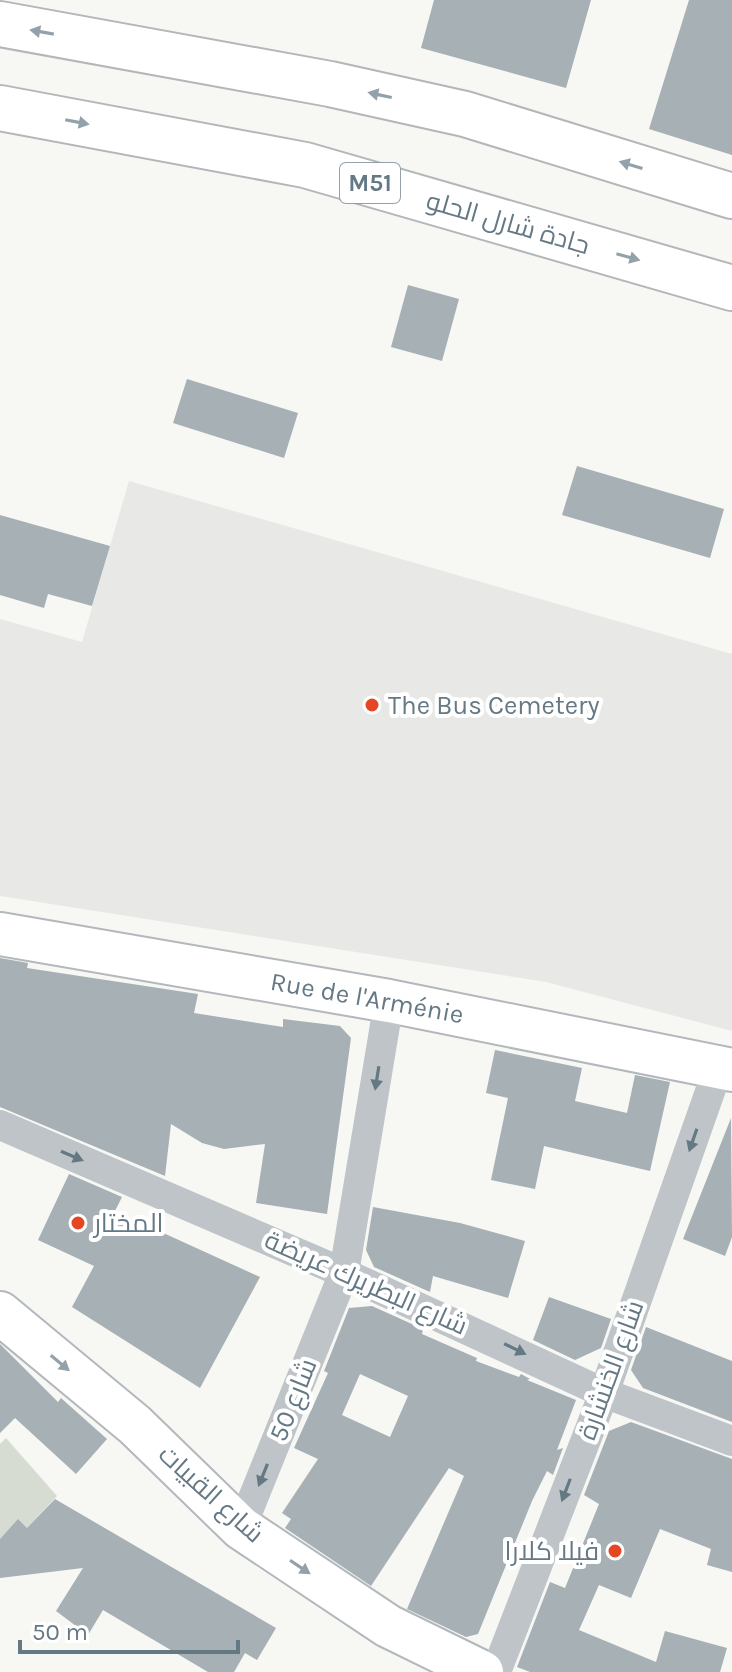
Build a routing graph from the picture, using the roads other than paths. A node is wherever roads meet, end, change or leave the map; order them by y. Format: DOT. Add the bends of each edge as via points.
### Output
graph roads {
  1 [pos="0,24"];
  2 [pos="0,108"];
  3 [pos="732,196"];
  4 [pos="732,288"];
  5 [pos="0,934"];
  6 [pos="389,1001"];
  7 [pos="725,1068"];
  8 [pos="0,1125"];
  9 [pos="344,1273"];
  10 [pos="2,1318"];
  11 [pos="604,1393"];
  12 [pos="732,1441"];
  13 [pos="241,1528"];
  14 [pos="482,1672"];
  15 [pos="496,1672"];
  3 -- 1 [label="highway, one-way" via="465,114"];
  2 -- 4 [label="highway, جادة شارل الحلو / M51, one-way" via="305,165"];
  5 -- 6 [label="street, Rue de l'Arménie"];
  6 -- 7 [label="street, Rue de l'Arménie"];
  6 -- 9 [label="street, شارع 50, one-way"];
  7 -- 11 [label="street, شارع الخنشارة, one-way"];
  8 -- 9 [label="street, شارع البطريرك عريضة, one-way"];
  9 -- 11 [label="street, شارع البطريرك عريضة, one-way"];
  9 -- 13 [label="street, شارع 50, one-way"];
  10 -- 13 [label="street, شارع القبيات, one-way" via="135,1425"];
  11 -- 12 [label="street, شارع البطريرك عريضة"];
  11 -- 15 [label="street, شارع الخنشارة, one-way"];
  13 -- 14 [label="street, شارع القبيات, one-way" via="388,1626"];
}
